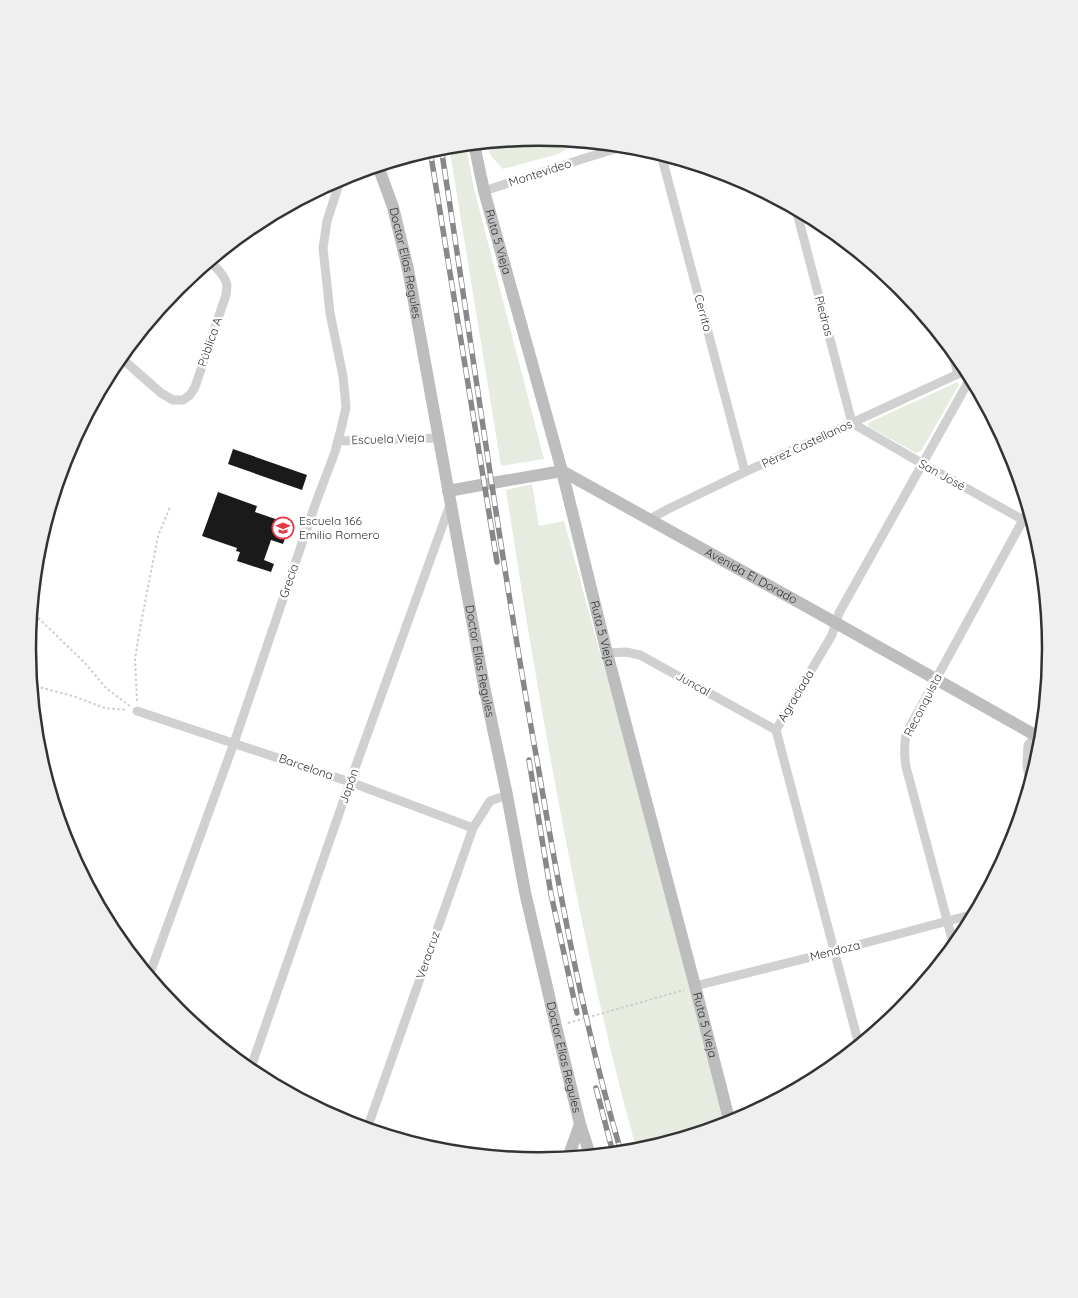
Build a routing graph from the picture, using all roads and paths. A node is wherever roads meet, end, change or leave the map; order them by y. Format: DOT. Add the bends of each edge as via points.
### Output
graph roads {
  1 [pos="475,151"];
  2 [pos="607,151"];
  3 [pos="663,162"];
  4 [pos="380,172"];
  5 [pos="337,189"];
  6 [pos="484,191"];
  7 [pos="799,219"];
  8 [pos="214,266"];
  9 [pos="126,363"];
  10 [pos="957,370"];
  11 [pos="958,374"];
  12 [pos="966,385"];
  13 [pos="852,423"];
  14 [pos="438,438"];
  15 [pos="338,441"];
  16 [pos="923,464"];
  17 [pos="562,472"];
  18 [pos="745,472"];
  19 [pos="450,498"];
  20 [pos="170,507"];
  21 [pos="1024,516"];
  22 [pos="648,520"];
  23 [pos="1022,520"];
  24 [pos="1026,522"];
  25 [pos="37,617"];
  26 [pos="836,623"];
  27 [pos="607,653"];
  28 [pos="936,679"];
  29 [pos="38,687"];
  30 [pos="137,711"];
  31 [pos="776,730"];
  32 [pos="1034,731"];
  33 [pos="1033,740"];
  34 [pos="234,743"];
  35 [pos="1027,768"];
  36 [pos="350,782"];
  37 [pos="507,795"];
  38 [pos="473,828"];
  39 [pos="964,917"];
  40 [pos="947,921"];
  41 [pos="951,936"];
  42 [pos="835,952"];
  43 [pos="152,969"];
  44 [pos="696,986"];
  45 [pos="556,1026"];
  46 [pos="857,1038"];
  47 [pos="253,1062"];
  48 [pos="728,1114"];
  49 [pos="369,1122"];
  50 [pos="580,1124"];
  51 [pos="588,1149"];
  52 [pos="570,1151"];
  1 -- 6 [label="street, Ruta 5 Vieja"];
  2 -- 6 [label="street, Montevideo"];
  3 -- 18 [label="street, Cerrito"];
  4 -- 14 [label="street, Doctor Elías Regules" via="401,236"];
  5 -- 15 [label="street, Grecia" via="323,248 346,408"];
  6 -- 17 [label="street, Ruta 5 Vieja"];
  7 -- 13 [label="street, Piedras"];
  8 -- 9 [label="street, Pública A" via="228,287 190,395 183,400 173,400"];
  10 -- 11 [label="street"];
  11 -- 13 [label="street, Pérez Castellanos"];
  12 -- 16 [label="street, Agraciada"];
  13 -- 16 [label="street, San José"];
  13 -- 18 [label="street, Pérez Castellanos"];
  14 -- 15 [label="street, Escuela Vieja"];
  14 -- 19 [label="street, Doctor Elías Regules"];
  15 -- 34 [label="street, Grecia"];
  16 -- 23 [label="street, San José"];
  16 -- 26 [label="street, Agraciada"];
  17 -- 19 [label="street" via="492,483"];
  17 -- 22 [label="street, Avenida El Dorado"];
  17 -- 27 [label="street, Ruta 5 Vieja"];
  18 -- 22 [label="street, Pérez Castellanos"];
  19 -- 36 [label="street, Japón"];
  19 -- 37 [label="street, Doctor Elías Regules"];
  20 -- 30 [label="path" via="158,536 136,658"];
  21 -- 23 [label="street, Reconquista"];
  22 -- 26 [label="street, Avenida El Dorado"];
  23 -- 24 [label="street, San José"];
  23 -- 28 [label="street, Reconquista"];
  25 -- 30 [label="path" via="106,688"];
  26 -- 28 [label="street, Avenida El Dorado"];
  26 -- 31 [label="street, Agraciada"];
  27 -- 31 [label="street, Juncal" via="640,655"];
  27 -- 44 [label="street, Ruta 5 Vieja"];
  28 -- 32 [label="street, Avenida El Dorado"];
  28 -- 40 [label="street, Reconquista" via="906,734 904,754"];
  29 -- 30 [label="path" via="105,708"];
  30 -- 34 [label="street, Barcelona"];
  31 -- 42 [label="street, Agraciada"];
  33 -- 35 [label="street" via="1028,745"];
  34 -- 36 [label="street, Barcelona"];
  34 -- 43 [label="street, Grecia"];
  36 -- 38 [label="street, Barcelona"];
  36 -- 47 [label="street, Japón"];
  37 -- 38 [label="street, Veracruz" via="490,801"];
  37 -- 45 [label="street, Doctor Elías Regules" via="525,892"];
  38 -- 49 [label="street, Veracruz"];
  39 -- 40 [label="street, Mendoza"];
  40 -- 41 [label="street, Reconquista"];
  40 -- 42 [label="street, Mendoza"];
  42 -- 44 [label="street, Mendoza"];
  42 -- 46 [label="street, Agraciada"];
  44 -- 45 [label="path"];
  44 -- 48 [label="street, Ruta 5 Vieja"];
  45 -- 50 [label="street, Doctor Elías Regules"];
  50 -- 51 [label="street, Doctor Elías Regules"];
  50 -- 52 [label="street"];
}
